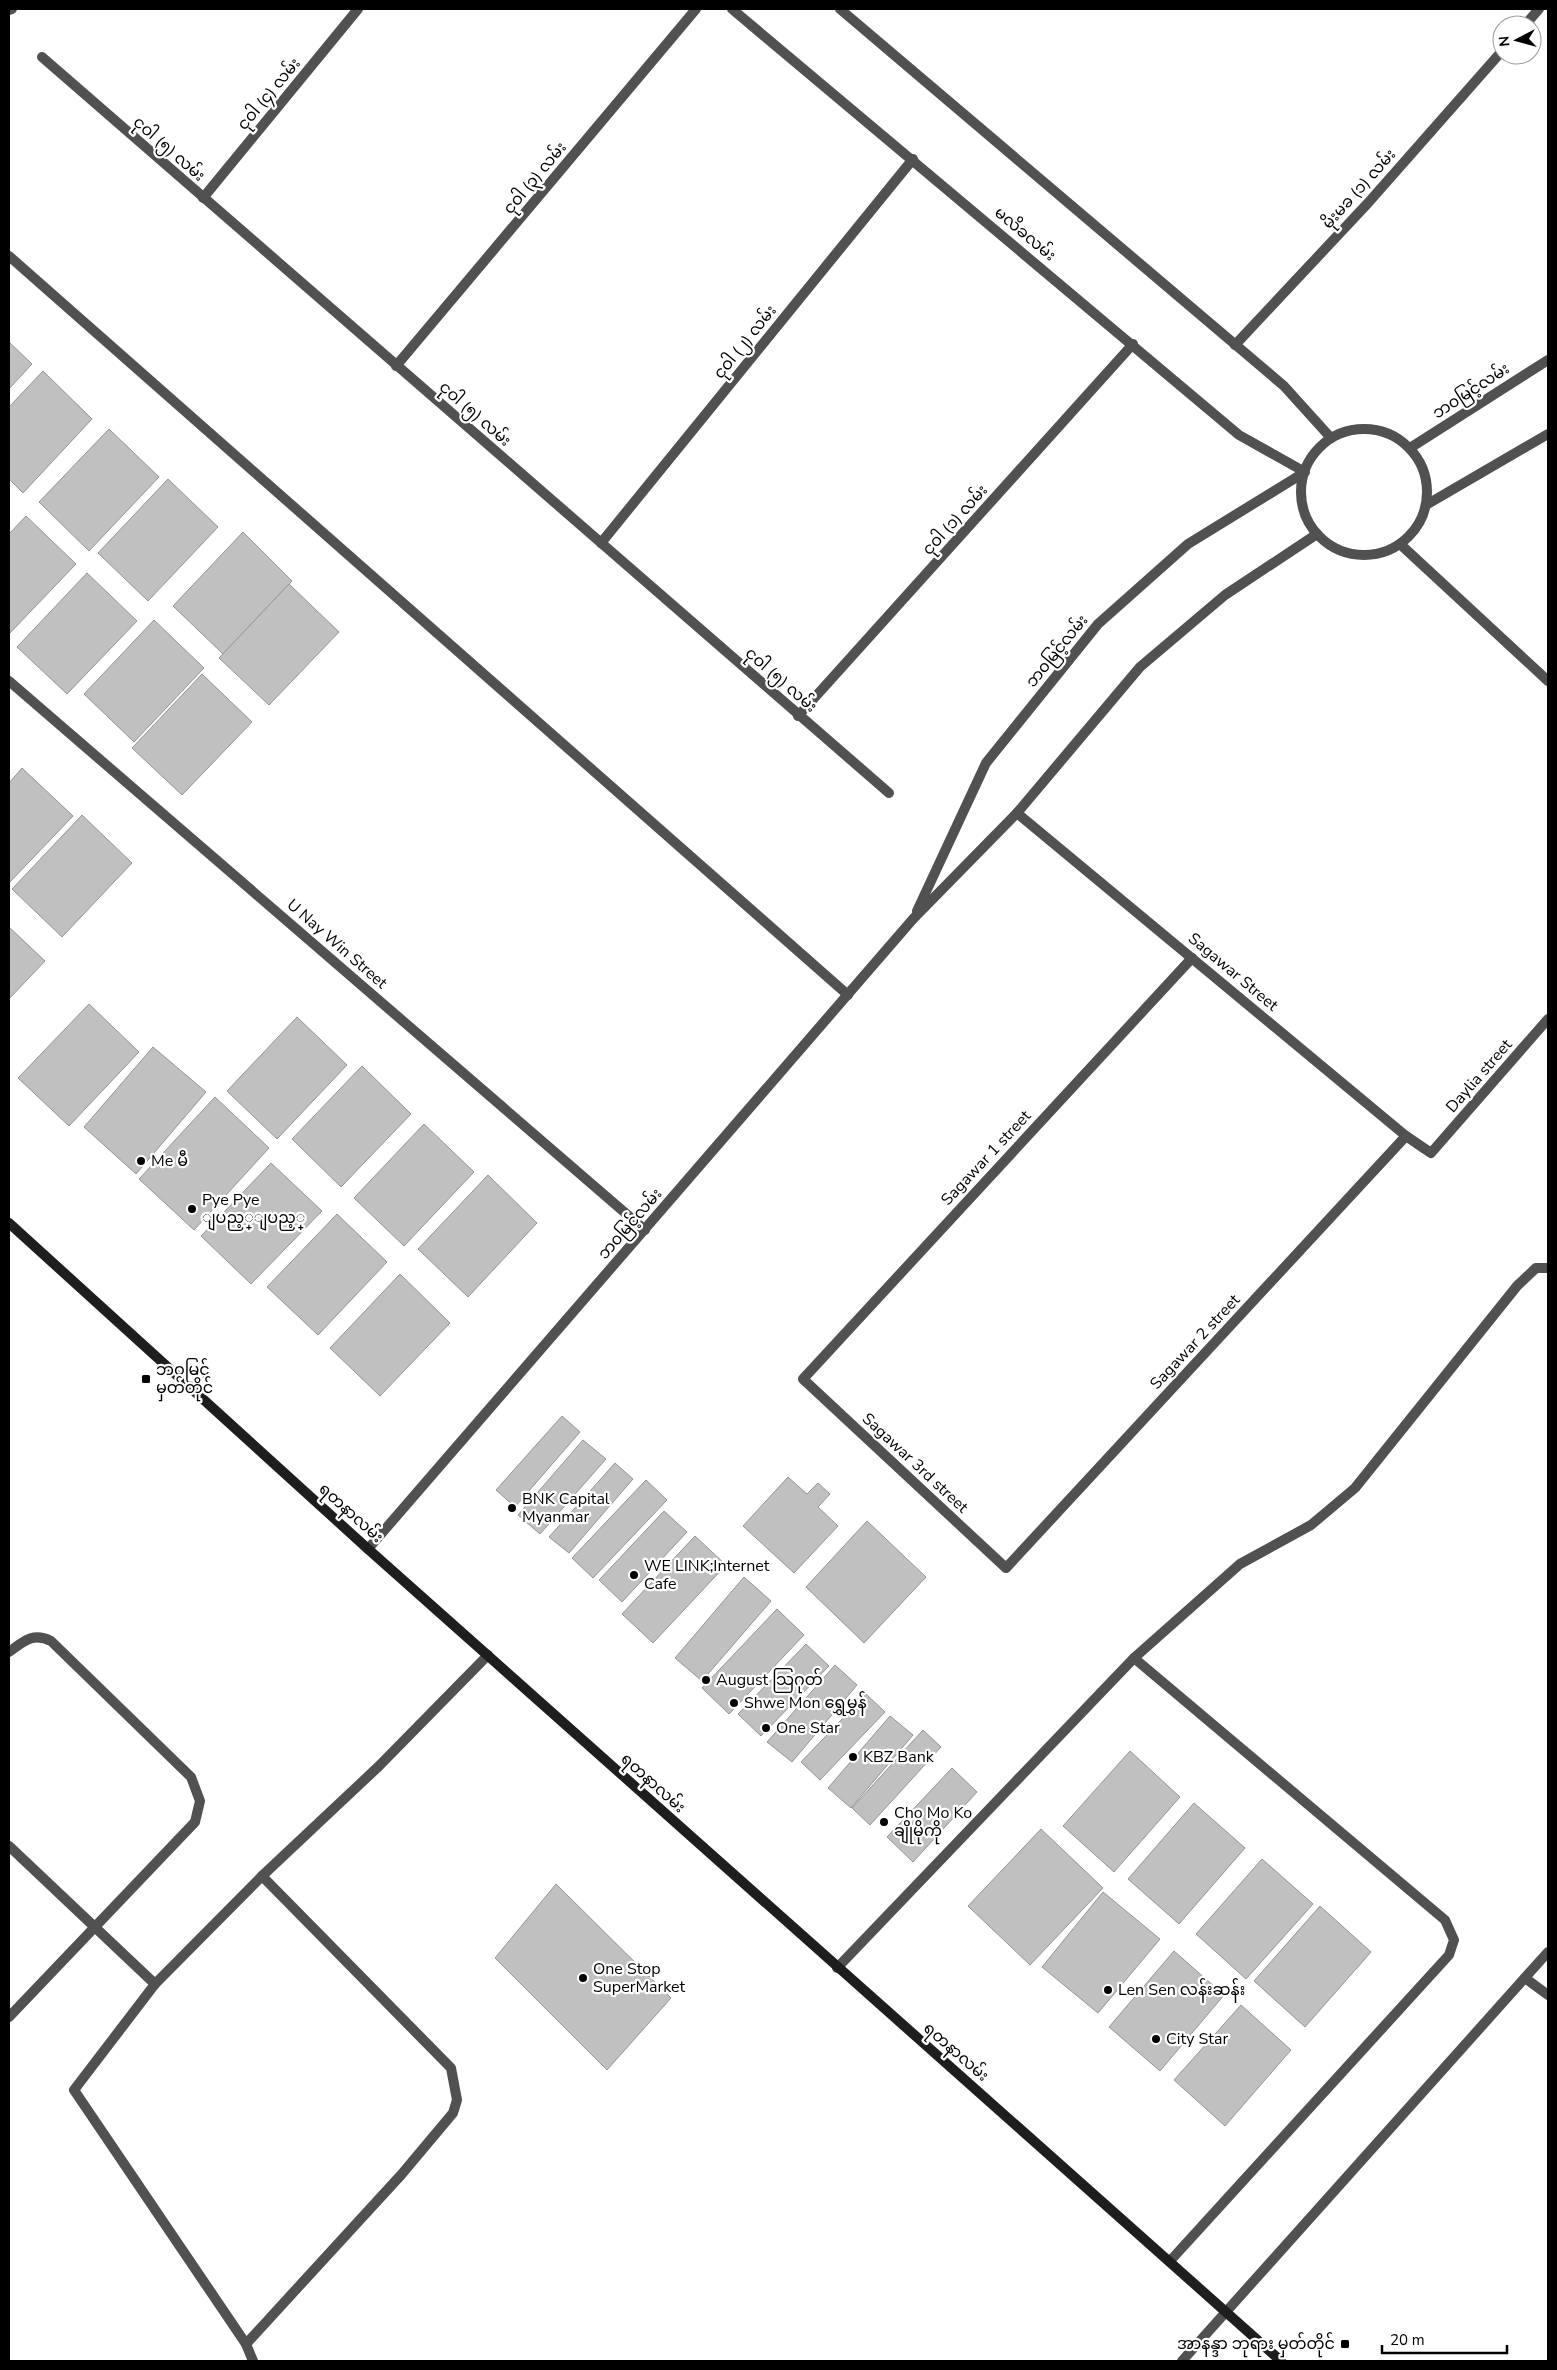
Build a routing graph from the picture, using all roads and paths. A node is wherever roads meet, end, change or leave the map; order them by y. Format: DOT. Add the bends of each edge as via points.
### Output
graph roads {
  1 [pos="358,9"];
  2 [pos="696,9"];
  3 [pos="732,9"];
  4 [pos="840,9"];
  5 [pos="42,57"];
  6 [pos="1492,62"];
  7 [pos="913,160"];
  8 [pos="202,198"];
  9 [pos="9,256"];
  10 [pos="1133,344"];
  11 [pos="1235,345"];
  12 [pos="1548,360"];
  13 [pos="396,366"];
  14 [pos="1548,434"];
  15 [pos="1331,438"];
  16 [pos="1410,448"];
  17 [pos="1305,472"];
  18 [pos="1426,505"];
  19 [pos="1317,534"];
  20 [pos="601,543"];
  21 [pos="1400,544"];
  22 [pos="9,681"];
  23 [pos="1548,681"];
  24 [pos="798,716"];
  25 [pos="889,793"];
  26 [pos="1017,813"];
  27 [pos="914,919"];
  28 [pos="1192,958"];
  29 [pos="848,995"];
  30 [pos="1548,1019"];
  31 [pos="1406,1136"];
  32 [pos="1431,1153"];
  33 [pos="9,1223"];
  34 [pos="645,1230"];
  35 [pos="1548,1268"];
  36 [pos="802,1380"];
  37 [pos="368,1549"];
  38 [pos="1006,1568"];
  39 [pos="9,1652"];
  40 [pos="488,1656"];
  41 [pos="1134,1658"];
  42 [pos="9,1846"];
  43 [pos="262,1876"];
  44 [pos="96,1928"];
  45 [pos="1548,1952"];
  46 [pos="837,1968"];
  47 [pos="1525,1978"];
  48 [pos="155,1984"];
  49 [pos="1548,1995"];
  50 [pos="9,2017"];
  51 [pos="1170,2261"];
  52 [pos="1228,2313"];
  53 [pos="246,2344"];
  54 [pos="253,2361"];
  55 [pos="1182,2361"];
  56 [pos="1281,2361"];
  1 -- 8 [label="street, ငုဝါ (၄) လမ်း"];
  2 -- 13 [label="street, ငုဝါ (၃) လမ်း"];
  3 -- 7 [label="street, မလိခလမ်း"];
  4 -- 11 [label="street"];
  5 -- 8 [label="street, ငုဝါ (၅) လမ်း"];
  6 -- 11 [label="street, မိုးမခ (၁) လမ်း" via="1368,203"];
  7 -- 10 [label="street, မလိခလမ်း"];
  7 -- 20 [label="street, ငုဝါ (၂) လမ်း"];
  8 -- 13 [label="street, ငုဝါ (၅) လမ်း"];
  9 -- 29 [label="street"];
  10 -- 17 [label="street, မလိခလမ်း" via="1239,435"];
  10 -- 24 [label="street, ငုဝါ (၁) လမ်း"];
  11 -- 15 [label="street" via="1284,386"];
  12 -- 16 [label="street, ဘ၀မြင့်လမ်း"];
  13 -- 20 [label="street, ငုဝါ (၅) လမ်း"];
  14 -- 18 [label="street"];
  15 -- 16 [label="street" via="1344,432 1373,429 1400,439"];
  15 -- 17 [label="street" via="1315,453"];
  16 -- 18 [label="street" via="1422,465 1428,485"];
  17 -- 19 [label="street" via="1301,489 1303,505"];
  17 -- 27 [label="street, ဘ၀မြင့်လမ်း" via="1188,544 1098,624 986,763"];
  18 -- 21 [label="street" via="1417,527"];
  19 -- 21 [label="street" via="1331,546 1348,553 1384,553"];
  19 -- 26 [label="street, ဘ၀မြင့်လမ်း" via="1225,595 1140,667"];
  20 -- 24 [label="street, ငုဝါ (၅) လမ်း"];
  21 -- 23 [label="street"];
  22 -- 34 [label="street, U Nay Win Street"];
  24 -- 25 [label="street, ငုဝါ (၅) လမ်း"];
  26 -- 27 [label="street, ဘ၀မြင့်လမ်း"];
  26 -- 28 [label="street, Sagawar Street"];
  27 -- 29 [label="street, ဘ၀မြင့်လမ်း"];
  28 -- 31 [label="street, Sagawar Street"];
  28 -- 36 [label="street, Sagawar 1 street"];
  29 -- 34 [label="street, ဘ၀မြင့်လမ်း"];
  30 -- 32 [label="street, Daylia street"];
  31 -- 32 [label="street, Sagawar Street"];
  31 -- 38 [label="street, Sagawar 2 street"];
  33 -- 37 [label="main road, ရတနာလမ်း"];
  34 -- 37 [label="street, ဘ၀မြင့်လမ်း"];
  35 -- 41 [label="street" via="1536,1268 1517,1286 1356,1488 1311,1525 1240,1564"];
  36 -- 38 [label="street, Sagawar 3rd street"];
  37 -- 40 [label="main road, ရတနာလမ်း"];
  39 -- 44 [label="street" via="30,1637 51,1642 191,1777 200,1802 195,1822"];
  40 -- 43 [label="street" via="379,1766"];
  40 -- 46 [label="main road, ရတနာလမ်း"];
  41 -- 46 [label="street"];
  41 -- 51 [label="street" via="1445,1920 1454,1940 1448,1955"];
  42 -- 44 [label="street"];
  43 -- 48 [label="street"];
  43 -- 53 [label="street" via="451,2068 457,2100 453,2113 401,2175"];
  44 -- 48 [label="street"];
  44 -- 50 [label="street"];
  45 -- 47 [label="street"];
  46 -- 51 [label="main road, ရတနာလမ်း"];
  47 -- 49 [label="street"];
  47 -- 52 [label="street"];
  48 -- 53 [label="street" via="74,2090"];
  51 -- 52 [label="main road, ရတနာလမ်း"];
  52 -- 55 [label="street"];
  52 -- 56 [label="main road, ရတနာလမ်း"];
  53 -- 54 [label="street"];
}
